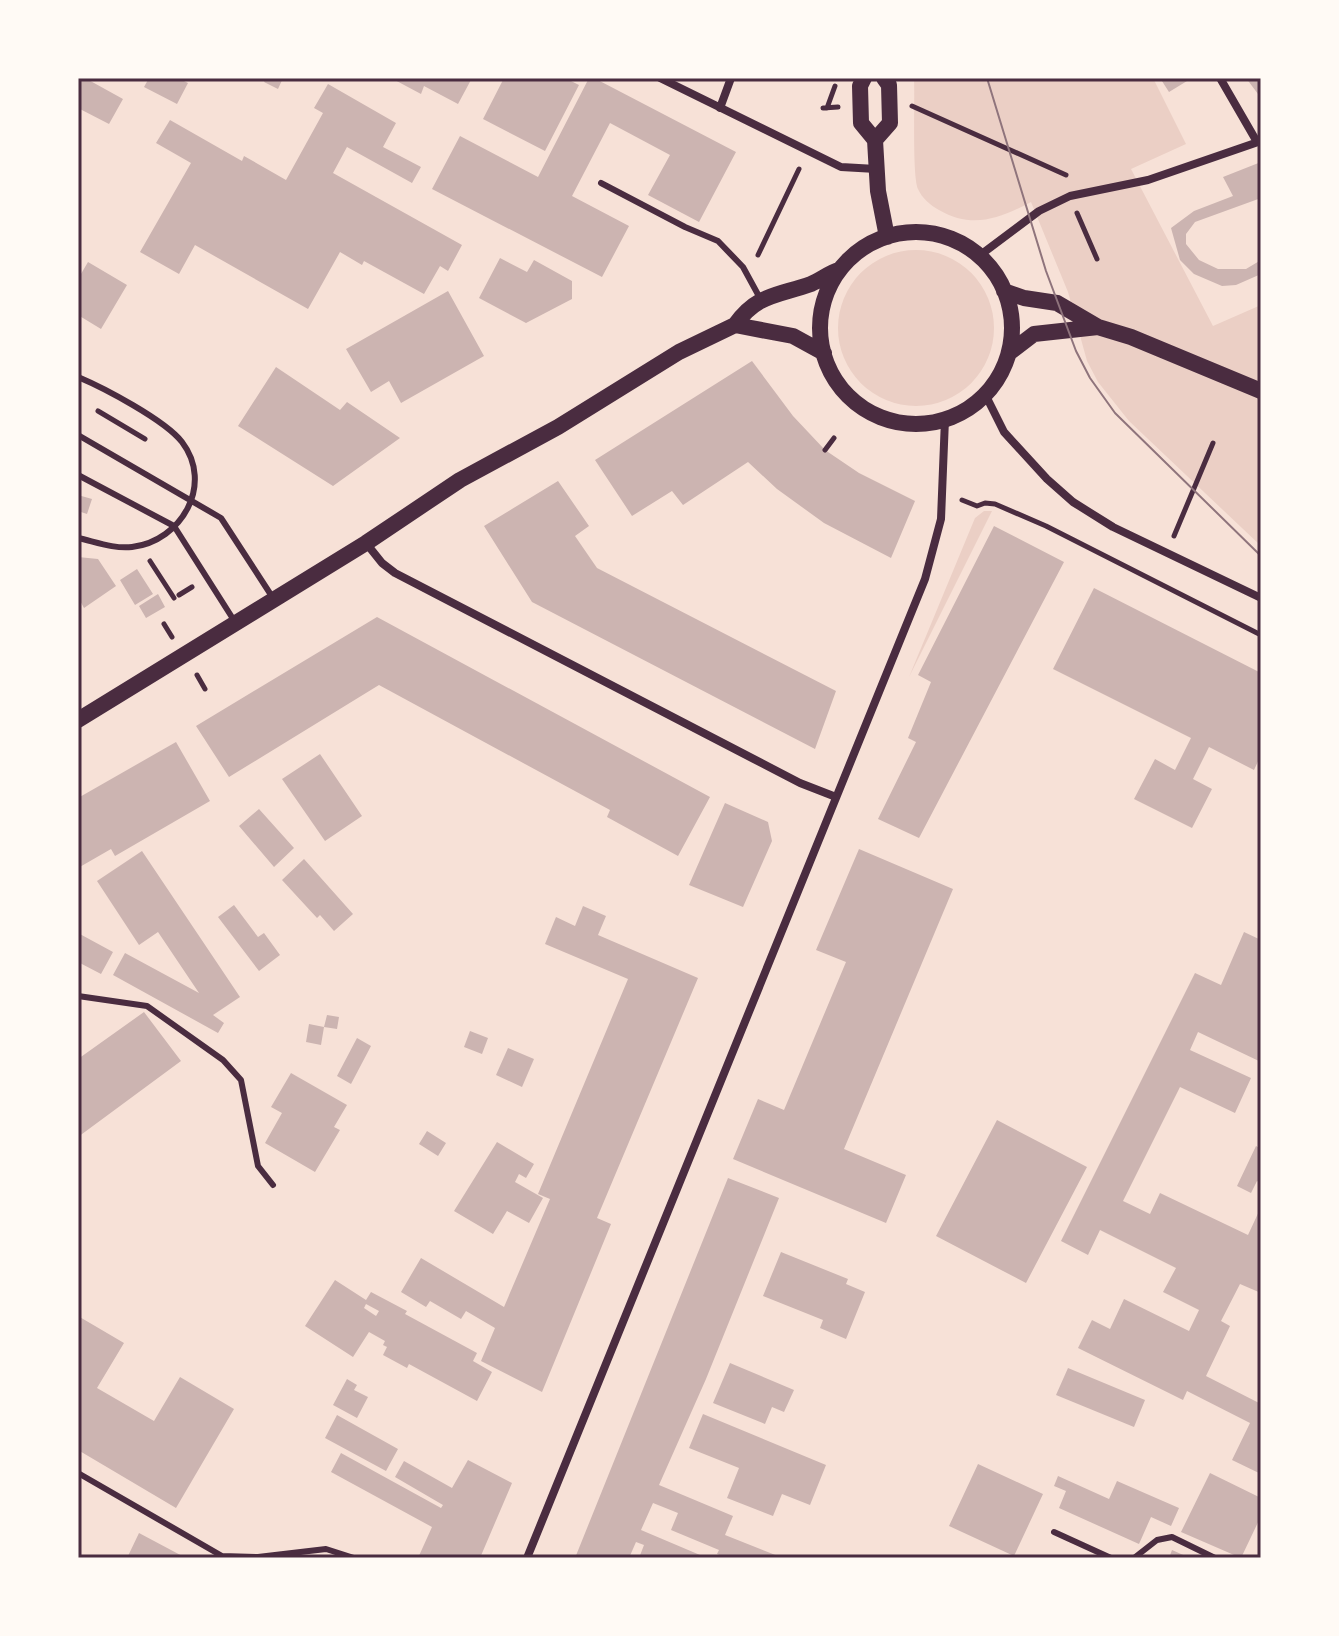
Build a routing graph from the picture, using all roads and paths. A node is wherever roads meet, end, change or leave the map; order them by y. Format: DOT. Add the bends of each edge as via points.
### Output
graph roads {
  1 [pos="660,78"];
  2 [pos="731,78"];
  3 [pos="838,78"];
  4 [pos="864,78"];
  5 [pos="884,78"];
  6 [pos="1220,78"];
  7 [pos="902,104"];
  8 [pos="720,108"];
  9 [pos="823,108"];
  10 [pos="875,140"];
  11 [pos="1259,141"];
  12 [pos="808,150"];
  13 [pos="876,169"];
  14 [pos="601,183"];
  15 [pos="1085,191"];
  16 [pos="1070,196"];
  17 [pos="887,237"];
  18 [pos="758,255"];
  19 [pos="979,256"];
  20 [pos="1097,259"];
  21 [pos="841,269"];
  22 [pos="1004,291"];
  23 [pos="761,300"];
  24 [pos="735,325"];
  25 [pos="1098,327"];
  26 [pos="824,353"];
  27 [pos="1009,353"];
  28 [pos="78,377"];
  29 [pos="1261,391"];
  30 [pos="985,394"];
  31 [pos="88,405"];
  32 [pos="945,419"];
  33 [pos="78,435"];
  34 [pos="834,438"];
  35 [pos="1213,443"];
  36 [pos="156,446"];
  37 [pos="825,450"];
  38 [pos="78,475"];
  39 [pos="943,494"];
  40 [pos="193,500"];
  41 [pos="174,526"];
  42 [pos="78,538"];
  43 [pos="366,543"];
  44 [pos="1167,551"];
  45 [pos="1153,581"];
  46 [pos="273,598"];
  47 [pos="1261,598"];
  48 [pos="235,622"];
  49 [pos="1261,635"];
  50 [pos="78,720"];
  51 [pos="836,797"];
  52 [pos="78,996"];
  53 [pos="273,1185"];
  54 [pos="78,1473"];
  55 [pos="1054,1532"];
  56 [pos="354,1558"];
  57 [pos="527,1558"];
  58 [pos="1111,1558"];
  59 [pos="1134,1558"];
  60 [pos="1215,1558"];
  1 -- 8 [label="street"];
  2 -- 8 [label="street"];
  3 -- 9 [label="path"];
  4 -- 10 [label="main road" via="861,123"];
  5 -- 10 [label="main road" via="889,85 890,123"];
  6 -- 11 [label="street"];
  7 -- 15 [label="path" via="1022,153"];
  8 -- 12 [label="street"];
  10 -- 13 [label="main road"];
  11 -- 15 [label="street" via="1148,180"];
  12 -- 13 [label="street" via="841,167"];
  12 -- 18 [label="path"];
  13 -- 17 [label="main road"];
  14 -- 23 [label="lane" via="718,241 743,267"];
  15 -- 16 [label="street"];
  16 -- 19 [label="street"];
  16 -- 20 [label="path"];
  17 -- 19 [label="main road" via="938,235"];
  17 -- 21 [label="main road" via="863,248"];
  19 -- 22 [label="main road"];
  21 -- 23 [label="main road"];
  21 -- 26 [label="main road" via="821,313"];
  22 -- 25 [label="main road" via="1057,303"];
  22 -- 27 [label="main road" via="1012,321"];
  23 -- 24 [label="main road"];
  24 -- 26 [label="main road" via="793,336"];
  24 -- 43 [label="main road" via="460,480"];
  25 -- 27 [label="main road" via="1034,334"];
  25 -- 29 [label="main road"];
  26 -- 32 [label="main road" via="840,386 867,410 910,424"];
  27 -- 30 [label="main road"];
  28 -- 40 [label="lane" via="181,441 196,483"];
  30 -- 32 [label="main road" via="964,412"];
  30 -- 44 [label="street" via="1004,432 1062,494 1100,520"];
  31 -- 36 [label="path"];
  32 -- 39 [label="street"];
  33 -- 40 [label="lane"];
  34 -- 37 [label="path"];
  35 -- 44 [label="path"];
  38 -- 41 [label="lane"];
  39 -- 45 [label="path" via="977,506 995,504"];
  39 -- 51 [label="street" via="940,530 925,579"];
  40 -- 41 [label="lane"];
  40 -- 46 [label="lane" via="221,518"];
  41 -- 42 [label="lane" via="156,540 131,547"];
  41 -- 48 [label="lane"];
  43 -- 46 [label="main road"];
  43 -- 51 [label="street" via="395,573"];
  44 -- 45 [label="path"];
  44 -- 47 [label="street"];
  45 -- 49 [label="path"];
  46 -- 48 [label="main road"];
  48 -- 50 [label="main road"];
  51 -- 57 [label="street"];
  52 -- 53 [label="lane" via="147,1006 223,1060 241,1080 258,1166"];
  54 -- 56 [label="lane" via="222,1556 326,1549"];
  55 -- 58 [label="lane"];
  59 -- 60 [label="lane" via="1157,1540 1172,1537"];
}
